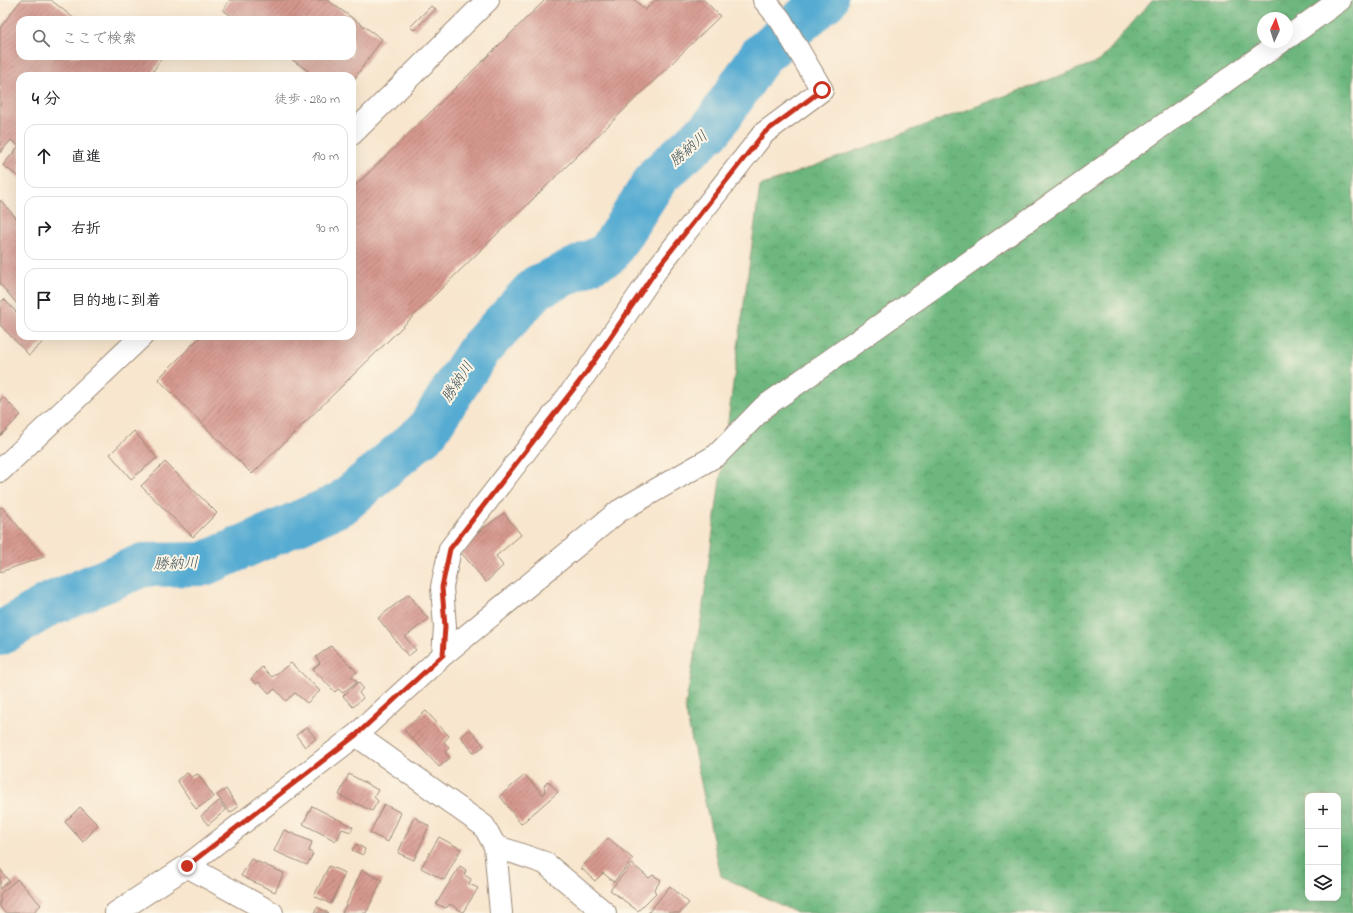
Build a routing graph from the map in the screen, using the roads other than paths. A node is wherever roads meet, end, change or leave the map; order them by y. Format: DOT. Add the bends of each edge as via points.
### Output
graph roads {
  1 [pos="488,0"];
  2 [pos="764,0"];
  3 [pos="1340,0"];
  4 [pos="1293,34"];
  5 [pos="1273,48"];
  6 [pos="356,130"];
  7 [pos="138,340"];
  8 [pos="0,471"];
  9 [pos="443,655"];
  10 [pos="356,735"];
  11 [pos="495,846"];
  12 [pos="187,866"];
  13 [pos="116,913"];
  14 [pos="272,913"];
  15 [pos="502,913"];
  16 [pos="605,913"];
  1 -- 6 [label="street"];
  2 -- 9 [label="street" via="780,19 822,90 764,133 659,266 586,373 450,549 442,587 445,627"];
  3 -- 4 [label="street"];
  5 -- 9 [label="street" via="764,407 717,455 619,512"];
  7 -- 8 [label="street"];
  9 -- 10 [label="street"];
  10 -- 11 [label="street" via="484,826"];
  10 -- 12 [label="street"];
  11 -- 15 [label="street"];
  11 -- 16 [label="street" via="545,863"];
  12 -- 13 [label="street"];
  12 -- 14 [label="street"];
}
